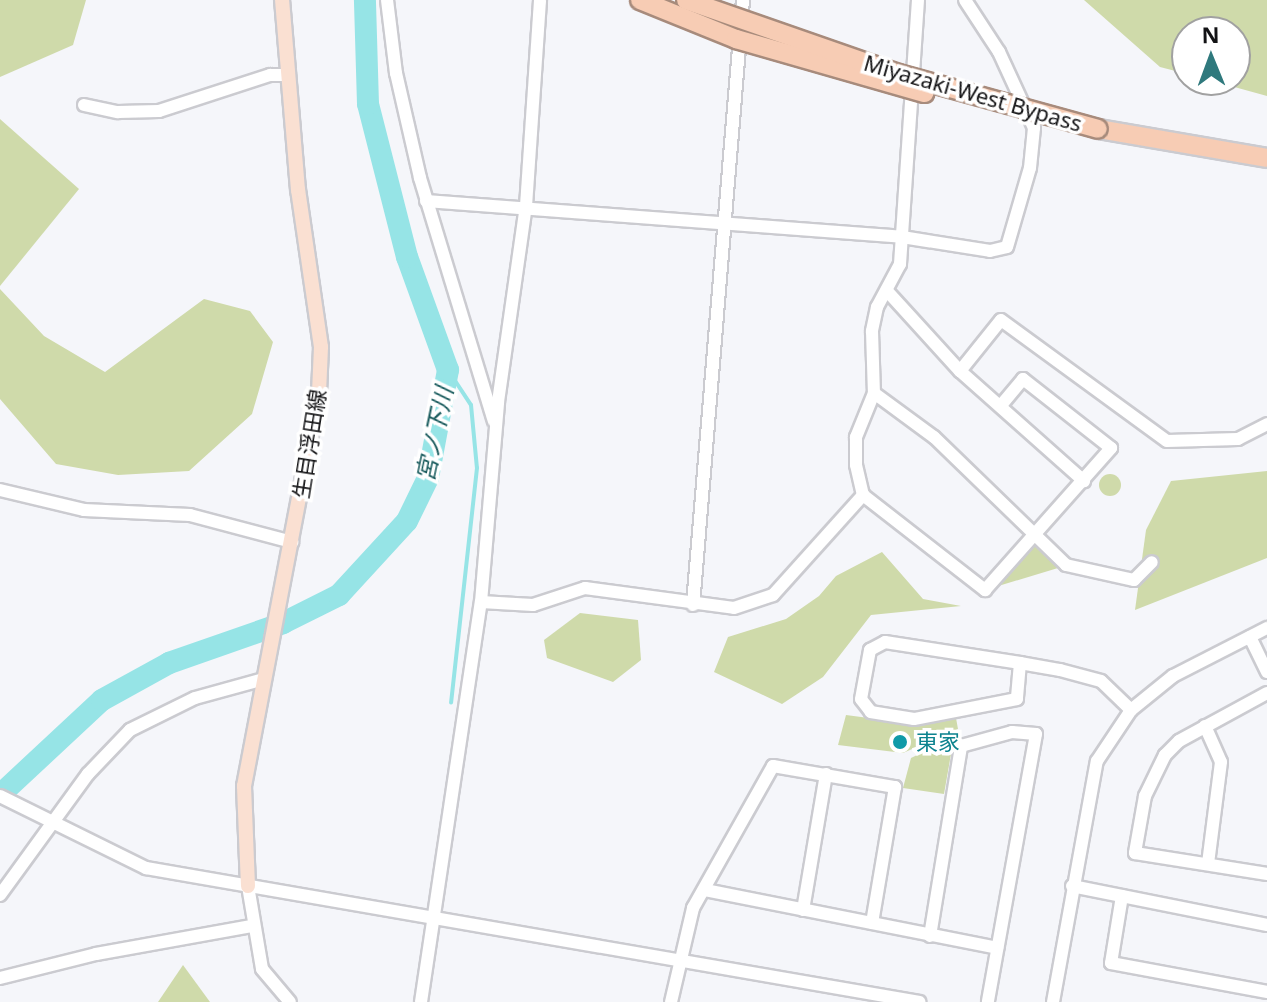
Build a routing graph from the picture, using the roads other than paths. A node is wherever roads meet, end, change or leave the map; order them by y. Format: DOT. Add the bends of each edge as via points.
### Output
graph roads {
  1 [pos="282,0"];
  2 [pos="387,0"];
  3 [pos="540,0"];
  4 [pos="640,0"];
  5 [pos="686,0"];
  6 [pos="702,0"];
  7 [pos="743,0"];
  8 [pos="918,0"];
  9 [pos="965,0"];
  10 [pos="289,75"];
  11 [pos="84,105"];
  12 [pos="1033,113"];
  13 [pos="1098,126"];
  14 [pos="1267,147"];
  15 [pos="1267,158"];
  16 [pos="426,201"];
  17 [pos="526,206"];
  18 [pos="723,223"];
  19 [pos="902,237"];
  20 [pos="888,292"];
  21 [pos="960,371"];
  22 [pos="874,393"];
  23 [pos="1000,406"];
  24 [pos="1267,424"];
  25 [pos="496,428"];
  26 [pos="1084,481"];
  27 [pos="0,490"];
  28 [pos="863,495"];
  29 [pos="1035,534"];
  30 [pos="292,542"];
  31 [pos="1152,562"];
  32 [pos="481,602"];
  33 [pos="693,605"];
  34 [pos="1267,628"];
  35 [pos="1250,637"];
  36 [pos="1020,663"];
  37 [pos="1267,672"];
  38 [pos="264,679"];
  39 [pos="1267,693"];
  40 [pos="1131,710"];
  41 [pos="1205,726"];
  42 [pos="826,774"];
  43 [pos="5,799"];
  44 [pos="50,825"];
  45 [pos="1208,863"];
  46 [pos="1267,874"];
  47 [pos="248,886"];
  48 [pos="1072,886"];
  49 [pos="705,890"];
  50 [pos="0,895"];
  51 [pos="1122,896"];
  52 [pos="803,910"];
  53 [pos="436,916"];
  54 [pos="872,923"];
  55 [pos="1267,925"];
  56 [pos="252,926"];
  57 [pos="930,936"];
  58 [pos="997,948"];
  59 [pos="678,959"];
  60 [pos="0,978"];
  61 [pos="1267,992"];
  62 [pos="290,1002"];
  63 [pos="421,1002"];
  64 [pos="671,1002"];
  65 [pos="919,1002"];
  66 [pos="988,1002"];
  67 [pos="1053,1002"];
  1 -- 10 [label="main road, 生目浮田線"];
  2 -- 16 [label="street" via="396,73"];
  3 -- 17 [label="street"];
  4 -- 12 [label="highway, bridge" via="736,39 881,84"];
  5 -- 12 [label="highway, Miyazaki-West Bypass, bridge" via="899,74"];
  6 -- 13 [label="highway, Miyazaki-West Bypass, bridge" via="837,48"];
  7 -- 18 [label="street"];
  8 -- 19 [label="street"];
  9 -- 19 [label="street" via="999,52 1034,128 1030,168 1007,247 990,251"];
  10 -- 11 [label="street" via="270,75 159,111 118,112"];
  10 -- 30 [label="main road, 生目浮田線" via="298,190 321,347 319,393"];
  12 -- 13 [label="highway, Miyazaki-West Bypass, bridge"];
  13 -- 14 [label="highway, Miyazaki-West Bypass"];
  13 -- 15 [label="highway, Miyazaki-West Bypass"];
  16 -- 17 [label="street"];
  16 -- 25 [label="street"];
  17 -- 18 [label="street"];
  17 -- 25 [label="street"];
  18 -- 19 [label="street"];
  18 -- 33 [label="street"];
  19 -- 20 [label="street" via="900,264"];
  20 -- 21 [label="street"];
  20 -- 22 [label="street" via="877,307 872,331"];
  21 -- 23 [label="street"];
  21 -- 24 [label="street" via="1001,320 1167,441 1238,439"];
  22 -- 28 [label="street" via="856,437"];
  22 -- 29 [label="street" via="934,437"];
  23 -- 26 [label="street"];
  23 -- 26 [label="street" via="1023,379 1111,448"];
  25 -- 32 [label="street"];
  26 -- 29 [label="street"];
  27 -- 30 [label="street" via="84,510 190,515"];
  28 -- 29 [label="street" via="985,590"];
  28 -- 33 [label="street" via="773,595 734,608"];
  29 -- 31 [label="street" via="1066,565 1134,580"];
  30 -- 38 [label="main road, 生目浮田線"];
  32 -- 33 [label="street" via="533,605 585,588 634,591"];
  32 -- 53 [label="street"];
  34 -- 35 [label="street"];
  35 -- 37 [label="street"];
  35 -- 40 [label="street" via="1173,676"];
  36 -- 36 [label="street" via="885,642 870,650 861,699 871,712 914,719 1017,699"];
  36 -- 40 [label="street" via="1101,681"];
  38 -- 44 [label="street" via="195,698 130,730"];
  38 -- 47 [label="main road, 生目浮田線" via="244,786"];
  39 -- 41 [label="street"];
  40 -- 48 [label="street" via="1097,761"];
  41 -- 45 [label="street" via="1221,762"];
  41 -- 45 [label="street" via="1179,741 1152,778 1135,853"];
  42 -- 49 [label="street" via="773,766"];
  42 -- 52 [label="street"];
  42 -- 54 [label="street" via="895,787"];
  43 -- 44 [label="street"];
  44 -- 47 [label="street" via="146,868"];
  44 -- 50 [label="street"];
  45 -- 46 [label="street"];
  47 -- 53 [label="street"];
  47 -- 56 [label="street"];
  48 -- 51 [label="street"];
  48 -- 67 [label="street"];
  49 -- 52 [label="street"];
  49 -- 59 [label="street" via="693,908"];
  51 -- 55 [label="street"];
  51 -- 61 [label="street" via="1111,963"];
  52 -- 54 [label="street"];
  53 -- 59 [label="street"];
  53 -- 63 [label="street"];
  54 -- 57 [label="street"];
  56 -- 60 [label="street" via="96,954"];
  56 -- 62 [label="street" via="262,969"];
  57 -- 58 [label="street"];
  57 -- 58 [label="street" via="961,746 1012,732 1036,734"];
  58 -- 66 [label="street"];
  59 -- 64 [label="street"];
  59 -- 65 [label="street"];
}
